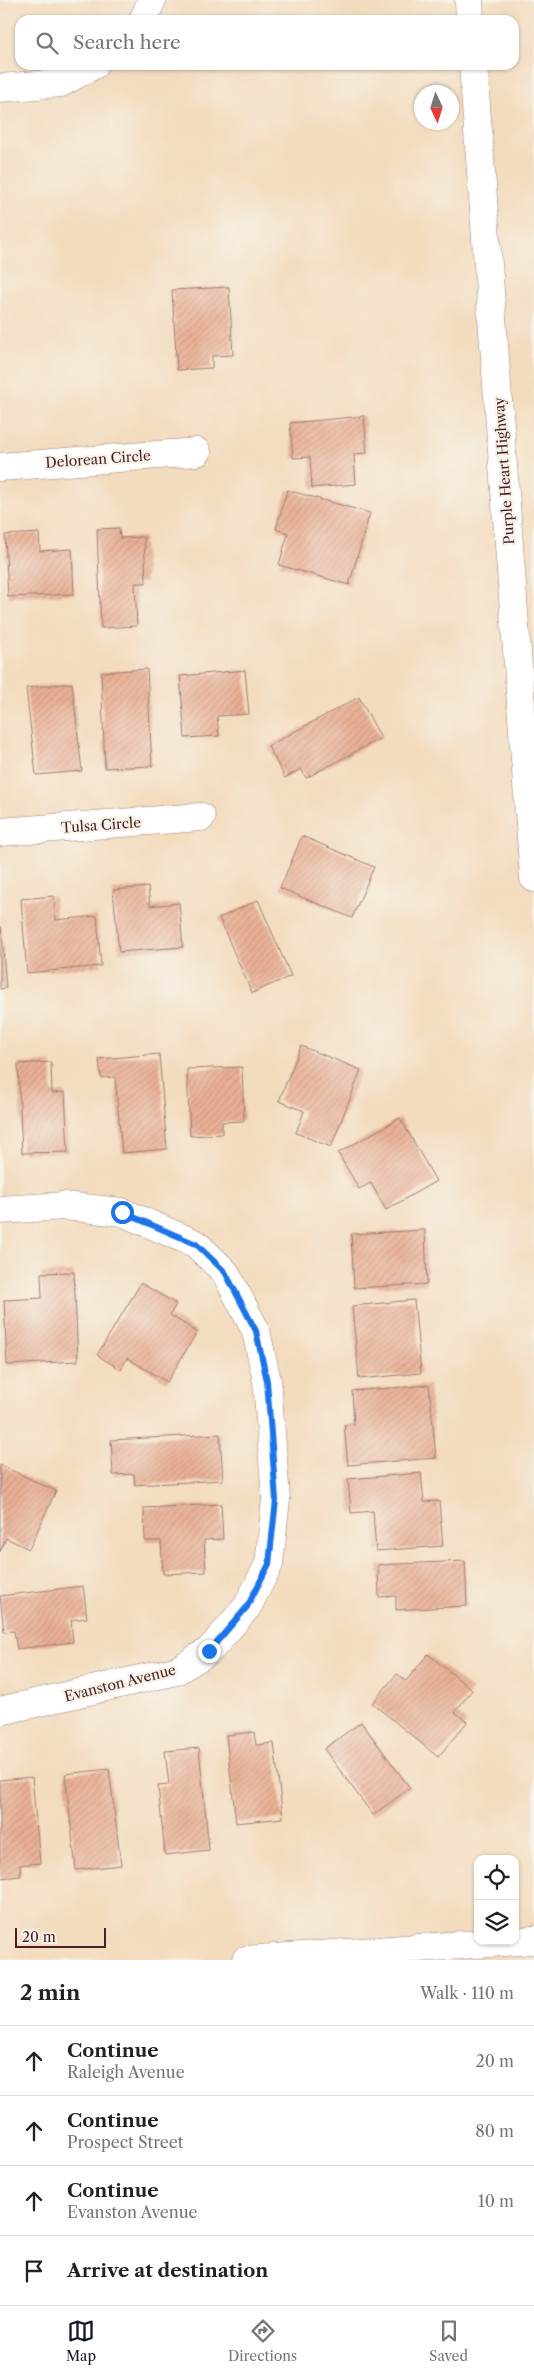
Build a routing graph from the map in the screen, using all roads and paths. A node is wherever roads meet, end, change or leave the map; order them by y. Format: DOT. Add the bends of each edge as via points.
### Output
graph roads {
  1 [pos="152,0"];
  2 [pos="468,0"];
  3 [pos="146,15"];
  4 [pos="470,15"];
  5 [pos="85,70"];
  6 [pos="473,70"];
  7 [pos="0,88"];
  8 [pos="197,452"];
  9 [pos="0,467"];
  10 [pos="201,817"];
  11 [pos="0,832"];
  12 [pos="534,878"];
  13 [pos="0,1210"];
  14 [pos="0,1711"];
  15 [pos="534,1940"];
  16 [pos="246,1960"];
  1 -- 3 [label="main road"];
  2 -- 4 [label="main road"];
  5 -- 7 [label="main road" via="61,83"];
  6 -- 12 [label="main road, Purple Heart Highway"];
  8 -- 9 [label="main road, Delorean Circle"];
  10 -- 11 [label="main road, Tulsa Circle"];
  13 -- 14 [label="main road, Evanston Avenue" via="64,1206 122,1212 196,1244 225,1272 256,1331 267,1381 276,1500 269,1564 247,1607 209,1651 176,1671"];
  15 -- 16 [label="main road"];
}
